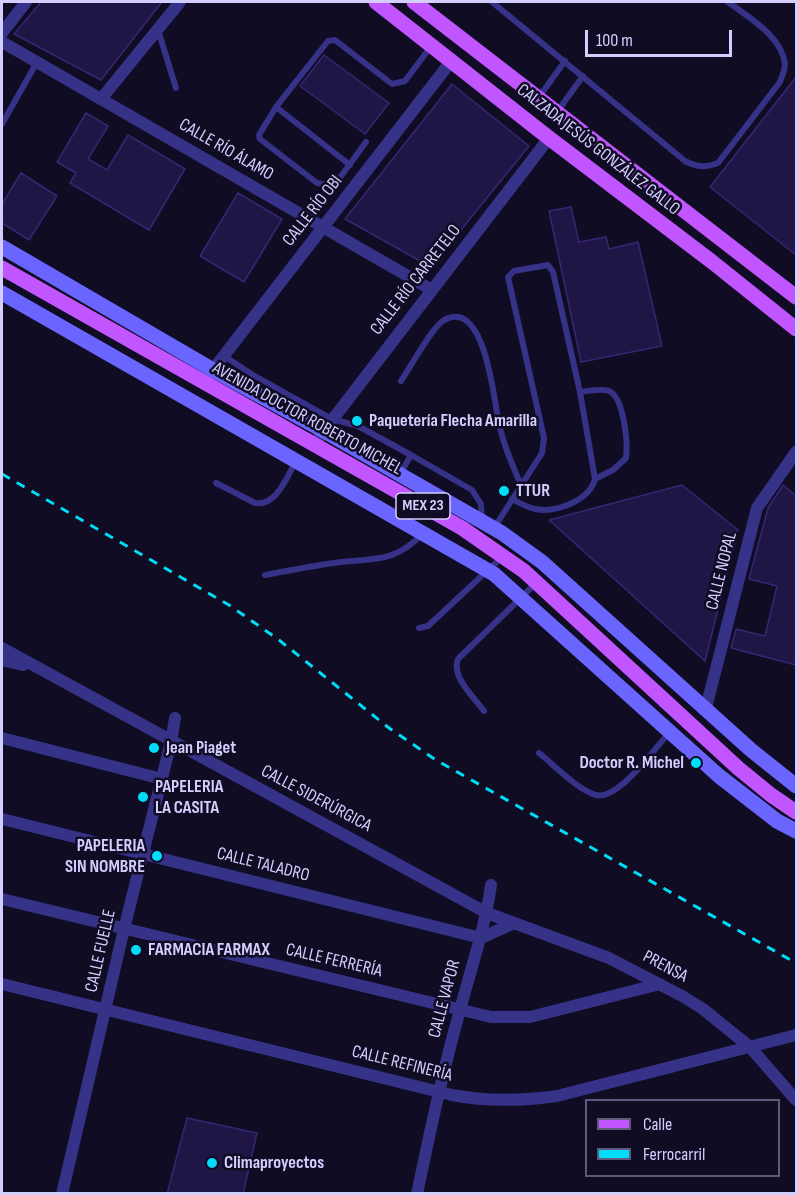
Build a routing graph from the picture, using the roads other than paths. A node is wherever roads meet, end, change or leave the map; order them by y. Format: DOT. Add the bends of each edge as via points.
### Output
graph roads {
  1 [pos="26,2"];
  2 [pos="180,2"];
  3 [pos="376,2"];
  4 [pos="414,2"];
  5 [pos="492,2"];
  6 [pos="728,2"];
  7 [pos="158,29"];
  8 [pos="2,33"];
  9 [pos="2,42"];
  10 [pos="432,45"];
  11 [pos="484,56"];
  12 [pos="452,60"];
  13 [pos="565,61"];
  14 [pos="37,62"];
  15 [pos="583,76"];
  16 [pos="176,88"];
  17 [pos="496,96"];
  18 [pos="538,97"];
  19 [pos="101,99"];
  20 [pos="276,107"];
  21 [pos="557,112"];
  22 [pos="2,124"];
  23 [pos="549,138"];
  24 [pos="366,142"];
  25 [pos="350,165"];
  26 [pos="323,228"];
  27 [pos="2,247"];
  28 [pos="2,268"];
  29 [pos="432,290"];
  30 [pos="2,292"];
  31 [pos="796,297"];
  32 [pos="796,329"];
  33 [pos="225,356"];
  34 [pos="213,370"];
  35 [pos="401,381"];
  36 [pos="203,384"];
  37 [pos="580,392"];
  38 [pos="328,425"];
  39 [pos="313,445"];
  40 [pos="796,453"];
  41 [pos="411,455"];
  42 [pos="296,461"];
  43 [pos="400,475"];
  44 [pos="595,479"];
  45 [pos="216,483"];
  46 [pos="521,485"];
  47 [pos="512,499"];
  48 [pos="488,525"];
  49 [pos="423,532"];
  50 [pos="503,556"];
  51 [pos="488,570"];
  52 [pos="265,575"];
  53 [pos="537,582"];
  54 [pos="522,597"];
  55 [pos="419,628"];
  56 [pos="2,648"];
  57 [pos="2,660"];
  58 [pos="36,668"];
  59 [pos="706,708"];
  60 [pos="484,711"];
  61 [pos="175,718"];
  62 [pos="670,732"];
  63 [pos="2,738"];
  64 [pos="171,742"];
  65 [pos="539,753"];
  66 [pos="162,779"];
  67 [pos="796,786"];
  68 [pos="796,812"];
  69 [pos="2,819"];
  70 [pos="796,831"];
  71 [pos="143,853"];
  72 [pos="490,885"];
  73 [pos="2,899"];
  74 [pos="487,913"];
  75 [pos="514,923"];
  76 [pos="124,929"];
  77 [pos="481,938"];
  78 [pos="2,984"];
  79 [pos="660,984"];
  80 [pos="105,1010"];
  81 [pos="460,1010"];
  82 [pos="796,1035"];
  83 [pos="750,1047"];
  84 [pos="439,1092"];
  85 [pos="796,1100"];
  86 [pos="62,1194"];
  87 [pos="417,1194"];
  1 -- 8 [label="street"];
  2 -- 7 [label="street"];
  3 -- 10 [label="main road, CALZADA JESÚS GONZÁLEZ GALLO"];
  4 -- 11 [label="main road, CALZADA JESÚS GONZÁLEZ GALLO"];
  5 -- 13 [label="lane"];
  6 -- 15 [label="lane" via="767,33 782,50 785,66 780,82 718,163 706,167 685,161"];
  7 -- 16 [label="lane"];
  7 -- 19 [label="street"];
  9 -- 14 [label="street, CALLE RÍO ÁLAMO"];
  10 -- 12 [label="main road, CALZADA JESÚS GONZÁLEZ GALLO"];
  10 -- 20 [label="lane" via="405,81 392,84 335,40 328,41"];
  11 -- 17 [label="main road"];
  11 -- 18 [label="main road, CALZADA JESÚS GONZÁLEZ GALLO"];
  12 -- 17 [label="main road, CALZADA JESÚS GONZÁLEZ GALLO"];
  12 -- 26 [label="street, CALLE RÍO OBI"];
  13 -- 15 [label="lane"];
  13 -- 18 [label="lane"];
  14 -- 19 [label="street, CALLE RÍO ÁLAMO"];
  14 -- 22 [label="lane"];
  15 -- 21 [label="lane"];
  17 -- 23 [label="main road, CALZADA JESÚS GONZÁLEZ GALLO"];
  18 -- 21 [label="main road, CALZADA JESÚS GONZÁLEZ GALLO"];
  19 -- 26 [label="street, CALLE RÍO ÁLAMO"];
  20 -- 25 [label="lane"];
  20 -- 25 [label="lane" via="260,131 260,139 317,183 336,183"];
  21 -- 31 [label="main road, CALZADA JESÚS GONZÁLEZ GALLO"];
  23 -- 29 [label="street, CALLE RÍO CARRETELO"];
  23 -- 32 [label="main road, CALZADA JESÚS GONZÁLEZ GALLO"];
  24 -- 25 [label="lane"];
  26 -- 29 [label="street, CALLE RÍO ÁLAMO"];
  26 -- 33 [label="street, CALLE RÍO OBI"];
  27 -- 34 [label="main road, AVENIDA DOCTOR ROBERTO MICHEL"];
  28 -- 36 [label="main road, AVENIDA DOCTOR ROBERTO MICHEL / MEX 23"];
  29 -- 38 [label="street, CALLE RÍO CARRETELO"];
  30 -- 42 [label="main road"];
  33 -- 34 [label="street, CALLE RÍO OBI"];
  33 -- 38 [label="lane"];
  34 -- 36 [label="street, CALLE RÍO OBI"];
  34 -- 38 [label="main road, AVENIDA DOCTOR ROBERTO MICHEL"];
  35 -- 46 [label="lane" via="443,320 464,320 475,329 485,350 506,449"];
  36 -- 39 [label="main road, AVENIDA DOCTOR ROBERTO MICHEL / MEX 23"];
  37 -- 44 [label="lane"];
  37 -- 44 [label="lane" via="601,389 617,397 628,445 626,458"];
  37 -- 46 [label="lane" via="552,269 544,265 511,272 508,280 544,438 542,453"];
  38 -- 39 [label="street, CALLE RÍO CARRETELO"];
  38 -- 41 [label="lane" via="358,426"];
  38 -- 43 [label="main road, AVENIDA DOCTOR ROBERTO MICHEL"];
  39 -- 50 [label="main road, AVENIDA DOCTOR ROBERTO MICHEL / MEX 23" via="462,528"];
  40 -- 59 [label="street, CALLE NOPAL" via="757,508"];
  41 -- 43 [label="lane"];
  41 -- 48 [label="lane" via="472,490"];
  42 -- 45 [label="lane" via="271,501 261,504"];
  42 -- 49 [label="main road"];
  43 -- 48 [label="main road, AVENIDA DOCTOR ROBERTO MICHEL"];
  44 -- 47 [label="lane" via="589,492 560,507 537,510"];
  46 -- 47 [label="lane"];
  47 -- 48 [label="lane"];
  48 -- 59 [label="main road, AVENIDA DOCTOR ROBERTO MICHEL" via="542,562"];
  49 -- 51 [label="main road"];
  49 -- 52 [label="lane" via="412,545 391,555"];
  50 -- 51 [label="lane"];
  50 -- 53 [label="main road, AVENIDA DOCTOR ROBERTO MICHEL / MEX 23"];
  51 -- 54 [label="main road"];
  51 -- 55 [label="lane" via="428,626"];
  53 -- 54 [label="lane"];
  53 -- 68 [label="main road, AVENIDA DOCTOR ROBERTO MICHEL / MEX 23" via="738,768"];
  54 -- 60 [label="lane" via="455,665 459,677"];
  54 -- 62 [label="main road"];
  56 -- 58 [label="street, CALLE SIDERÚRGICA"];
  57 -- 58 [label="street"];
  58 -- 64 [label="street, CALLE SIDERÚRGICA"];
  59 -- 67 [label="main road, AVENIDA DOCTOR ROBERTO MICHEL"];
  61 -- 64 [label="street, CALLE FUELLE"];
  62 -- 65 [label="lane" via="634,773 612,793 602,796 570,779"];
  62 -- 70 [label="main road" via="752,803"];
  63 -- 66 [label="street"];
  64 -- 66 [label="street, CALLE FUELLE"];
  64 -- 74 [label="street, CALLE SIDERÚRGICA"];
  66 -- 71 [label="street, CALLE FUELLE"];
  69 -- 71 [label="street, CALLE TALADRO"];
  71 -- 76 [label="street, CALLE FUELLE"];
  71 -- 77 [label="street, CALLE TALADRO"];
  72 -- 74 [label="street, CALLE VAPOR"];
  73 -- 76 [label="street, CALLE FERRERÍA"];
  74 -- 75 [label="street, PRENSA"];
  74 -- 77 [label="street, CALLE VAPOR"];
  75 -- 77 [label="street"];
  75 -- 79 [label="street, PRENSA" via="609,958"];
  76 -- 80 [label="street, CALLE FUELLE"];
  76 -- 81 [label="street, CALLE FERRERÍA"];
  77 -- 81 [label="street, CALLE VAPOR"];
  78 -- 80 [label="street, CALLE REFINERÍA"];
  79 -- 81 [label="street, CALLE FERRERÍA" via="530,1017 491,1017"];
  79 -- 83 [label="street, PRENSA" via="704,1009"];
  80 -- 84 [label="street, CALLE REFINERÍA"];
  80 -- 86 [label="street, CALLE FUELLE"];
  81 -- 84 [label="street, CALLE VAPOR"];
  82 -- 83 [label="street, CALLE REFINERÍA"];
  83 -- 84 [label="street, CALLE REFINERÍA" via="557,1096 489,1101"];
  83 -- 85 [label="street, PRENSA"];
  84 -- 87 [label="street, CALLE VAPOR"];
}
